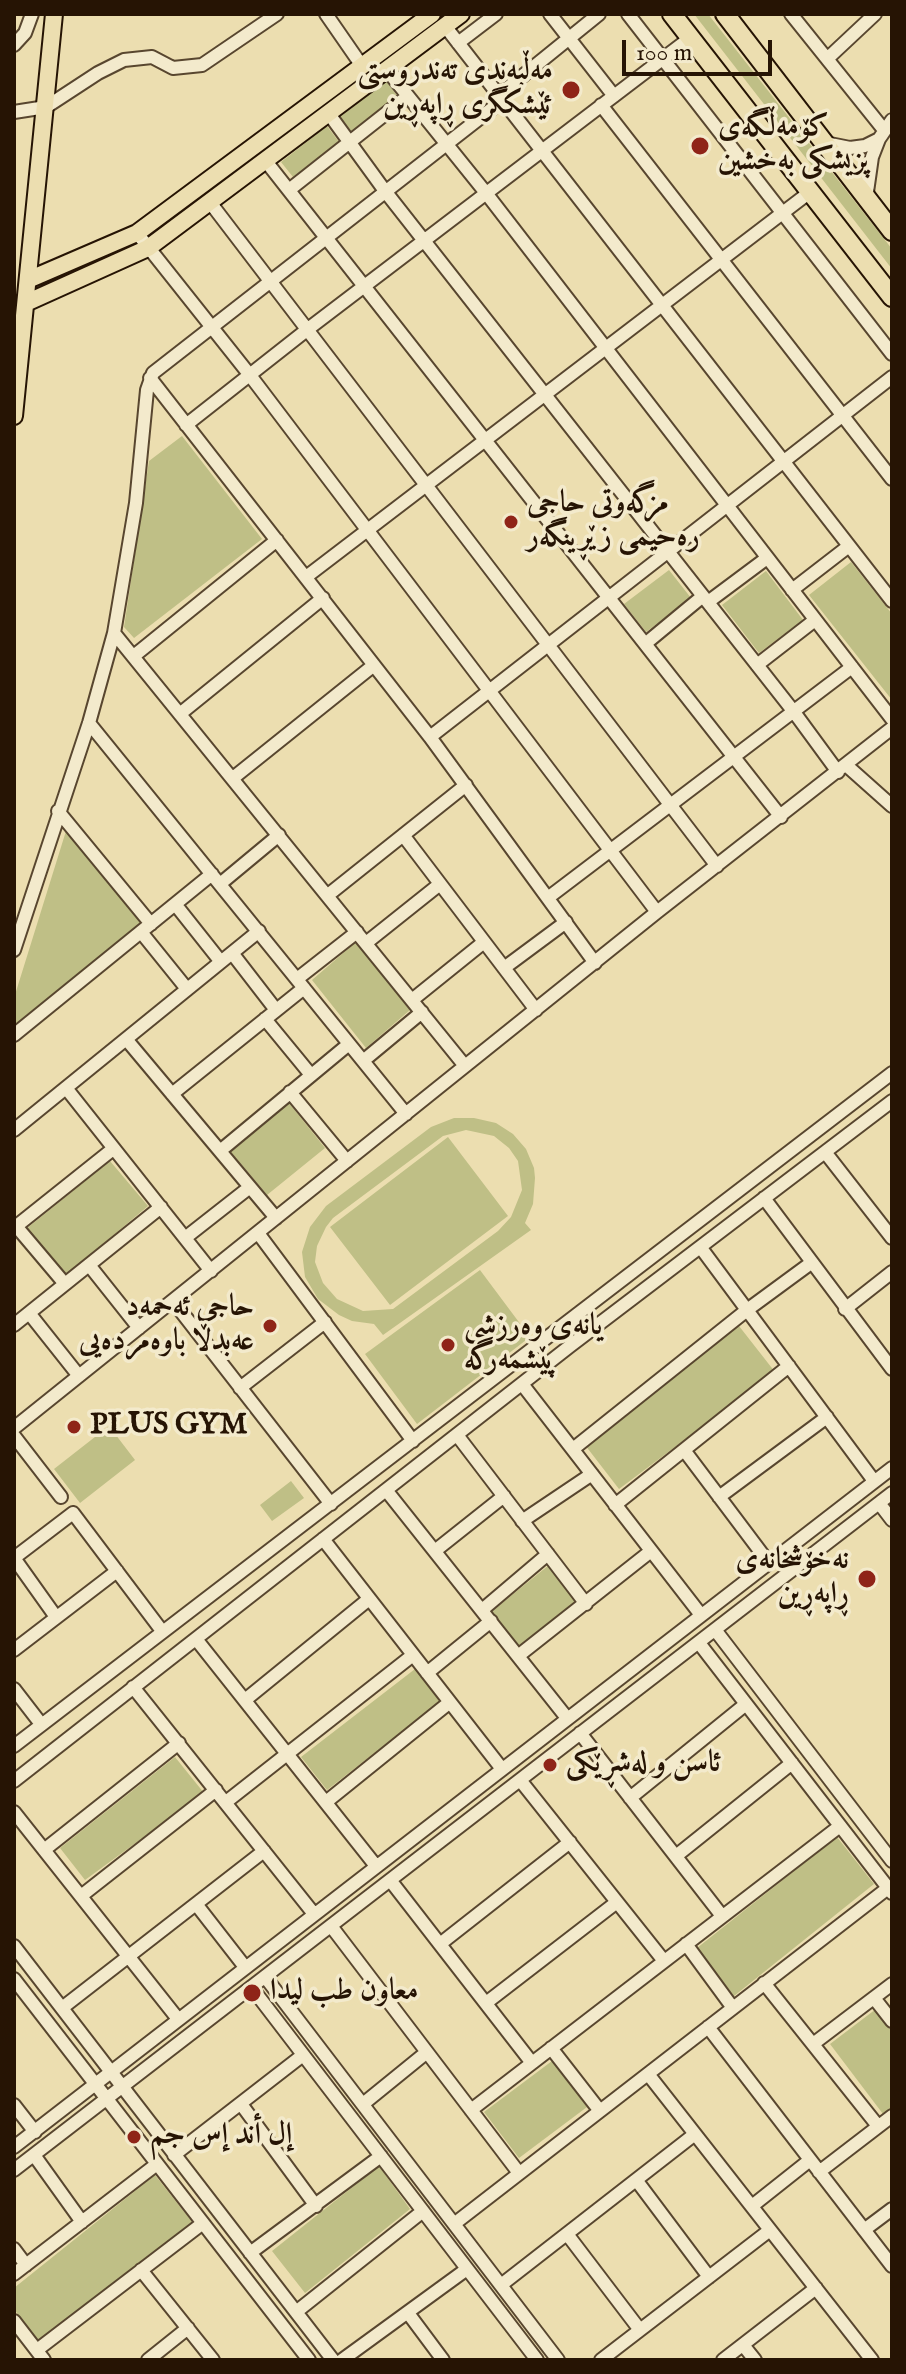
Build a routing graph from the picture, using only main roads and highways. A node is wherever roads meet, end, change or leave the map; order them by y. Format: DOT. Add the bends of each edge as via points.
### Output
graph roads {
  1 [pos="54,14"];
  2 [pos="432,14"];
  3 [pos="461,14"];
  4 [pos="672,14"];
  5 [pos="725,14"];
  6 [pos="892,231"];
  7 [pos="28,280"];
  8 [pos="892,297"];
  9 [pos="26,303"];
  10 [pos="18,338"];
  11 [pos="17,358"];
  12 [pos="14,416"];
  1 -- 7 [label="main road"];
  2 -- 7 [label="main road" via="137,233"];
  3 -- 9 [label="main road" via="148,248"];
  4 -- 8 [label="highway"];
  5 -- 6 [label="highway"];
  7 -- 9 [label="main road"];
  9 -- 10 [label="main road"];
  10 -- 11 [label="main road"];
  11 -- 12 [label="main road"];
}
